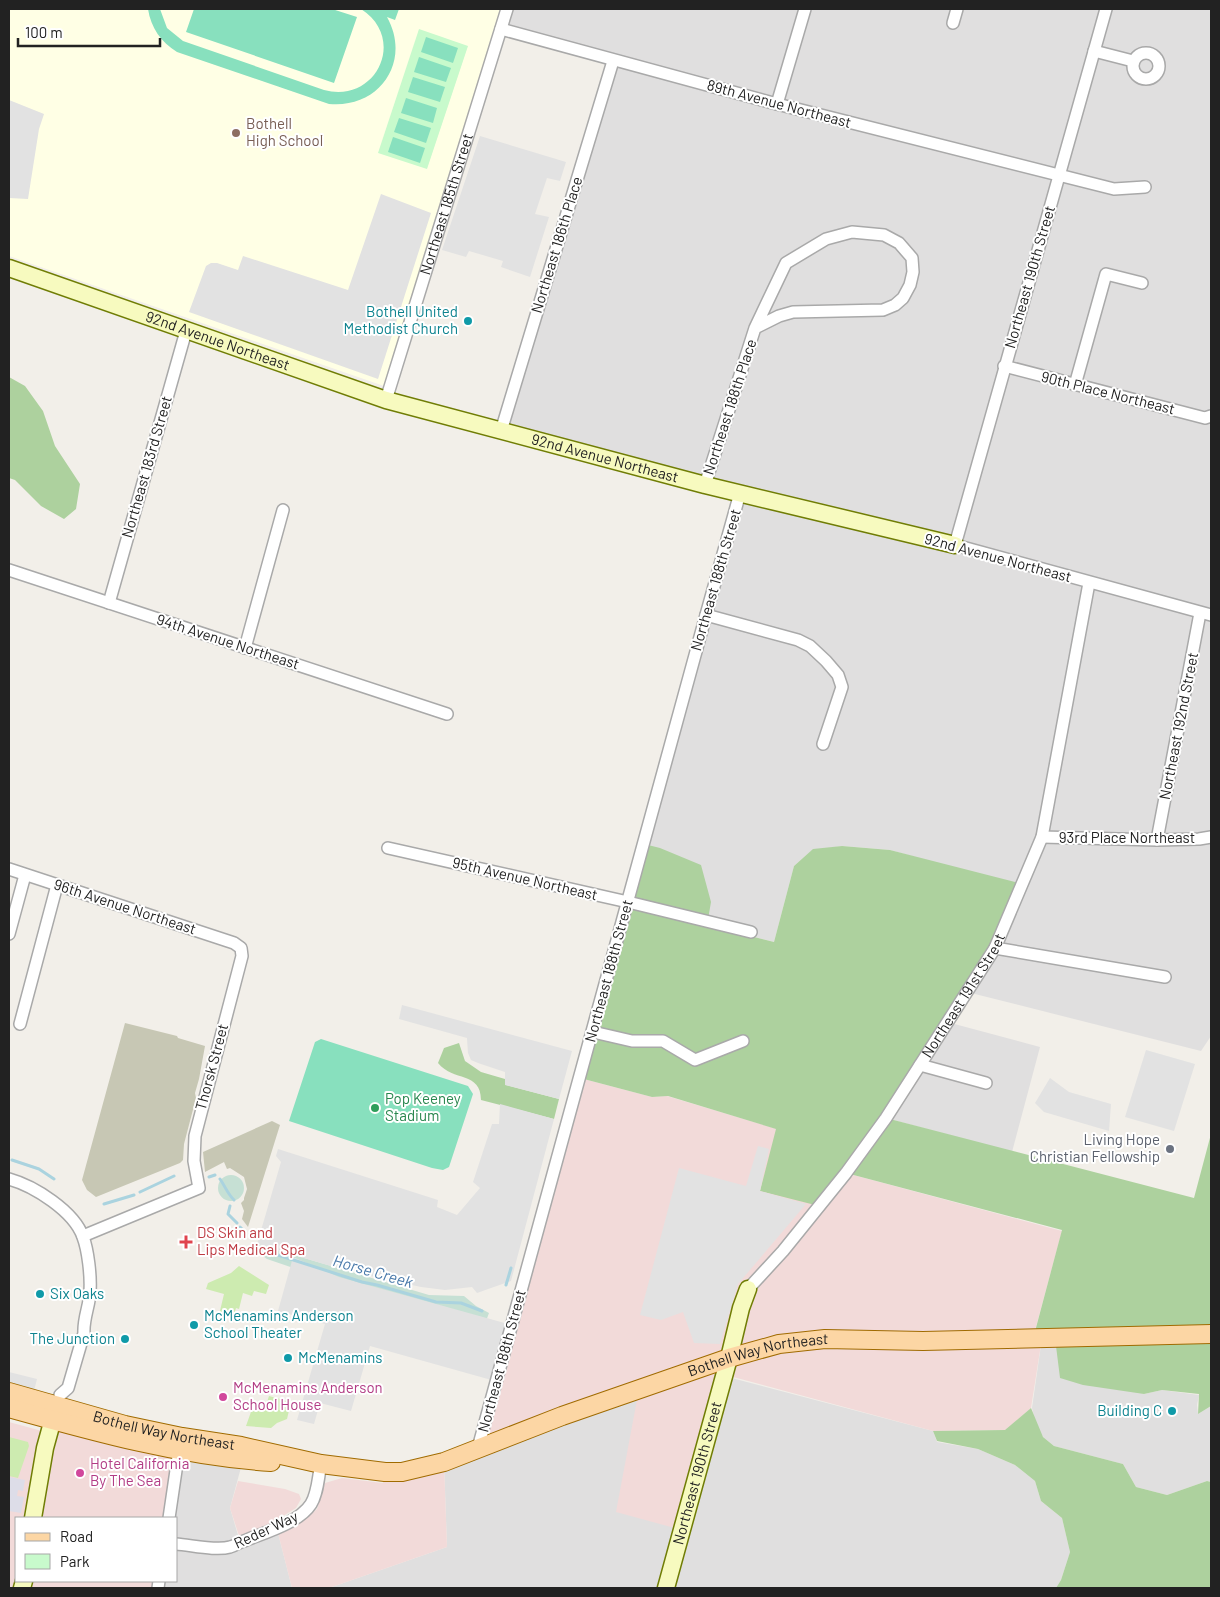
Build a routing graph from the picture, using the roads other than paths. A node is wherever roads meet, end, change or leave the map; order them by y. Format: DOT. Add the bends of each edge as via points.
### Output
graph roads {
  1 [pos="507,9"];
  2 [pos="805,9"];
  3 [pos="956,9"];
  4 [pos="1106,9"];
  5 [pos="953,23"];
  6 [pos="501,29"];
  7 [pos="1094,51"];
  8 [pos="613,60"];
  9 [pos="1133,61"];
  10 [pos="777,104"];
  11 [pos="1058,175"];
  12 [pos="1145,187"];
  13 [pos="9,268"];
  14 [pos="1142,283"];
  15 [pos="755,328"];
  16 [pos="186,331"];
  17 [pos="1004,366"];
  18 [pos="1075,385"];
  19 [pos="386,400"];
  20 [pos="1211,416"];
  21 [pos="501,430"];
  22 [pos="705,485"];
  23 [pos="740,493"];
  24 [pos="283,510"];
  25 [pos="954,545"];
  26 [pos="9,570"];
  27 [pos="1089,583"];
  28 [pos="109,603"];
  29 [pos="706,614"];
  30 [pos="1206,614"];
  31 [pos="245,648"];
  32 [pos="447,714"];
  33 [pos="823,744"];
  34 [pos="1042,837"];
  35 [pos="1211,837"];
  36 [pos="1157,840"];
  37 [pos="388,848"];
  38 [pos="9,869"];
  39 [pos="25,875"];
  40 [pos="58,885"];
  41 [pos="628,902"];
  42 [pos="751,932"];
  43 [pos="9,934"];
  44 [pos="241,948"];
  45 [pos="995,948"];
  46 [pos="1165,977"];
  47 [pos="20,1024"];
  48 [pos="593,1032"];
  49 [pos="743,1041"];
  50 [pos="920,1065"];
  51 [pos="986,1083"];
  52 [pos="9,1179"];
  53 [pos="83,1236"];
  54 [pos="748,1289"];
  55 [pos="1211,1334"];
  56 [pos="730,1358"];
  57 [pos="9,1392"];
  58 [pos="57,1407"];
  59 [pos="9,1408"];
  60 [pos="478,1448"];
  61 [pos="179,1450"];
  62 [pos="321,1464"];
  63 [pos="34,1517"];
  64 [pos="169,1517"];
  65 [pos="178,1544"];
  66 [pos="666,1588"];
  1 -- 6 [label="street, Northeast 185th Street"];
  2 -- 10 [label="street"];
  3 -- 5 [label="street"];
  4 -- 7 [label="street, Northeast 190th Street"];
  6 -- 8 [label="street, 89th Avenue Northeast"];
  6 -- 19 [label="street, Northeast 185th Street"];
  7 -- 9 [label="street"];
  7 -- 11 [label="street, Northeast 190th Street"];
  8 -- 10 [label="street, 89th Avenue Northeast"];
  8 -- 21 [label="street, Northeast 186th Place"];
  10 -- 11 [label="street, 89th Avenue Northeast"];
  11 -- 12 [label="street, 89th Avenue Northeast" via="1114,189"];
  11 -- 17 [label="street, Northeast 190th Street"];
  13 -- 16 [label="street, 92nd Avenue Northeast"];
  14 -- 18 [label="street" via="1106,274"];
  15 -- 15 [label="street, Northeast 188th Place" via="794,312 883,310 895,305 910,285 912,258 899,243 884,235 852,232 826,239 786,263"];
  15 -- 22 [label="street, Northeast 188th Place"];
  16 -- 19 [label="street, 92nd Avenue Northeast"];
  16 -- 28 [label="street, Northeast 183rd Street"];
  17 -- 18 [label="street, 90th Place Northeast"];
  17 -- 25 [label="street, Northeast 190th Street"];
  18 -- 20 [label="street, 90th Place Northeast" via="1205,418"];
  19 -- 21 [label="street, 92nd Avenue Northeast"];
  21 -- 22 [label="street, 92nd Avenue Northeast"];
  22 -- 23 [label="street, 92nd Avenue Northeast"];
  23 -- 25 [label="street, 92nd Avenue Northeast"];
  23 -- 29 [label="street, Northeast 188th Street"];
  24 -- 31 [label="street"];
  25 -- 27 [label="street, 92nd Avenue Northeast"];
  26 -- 28 [label="street, 94th Avenue Northeast"];
  27 -- 30 [label="street, 92nd Avenue Northeast"];
  27 -- 34 [label="street, Northeast 191st Street"];
  28 -- 31 [label="street, 94th Avenue Northeast"];
  29 -- 33 [label="street" via="798,640 826,661 838,675 842,687"];
  29 -- 41 [label="street, Northeast 188th Street"];
  30 -- 36 [label="street, Northeast 192nd Street"];
  31 -- 32 [label="street, 94th Avenue Northeast"];
  34 -- 36 [label="street, 93rd Place Northeast"];
  34 -- 45 [label="street, Northeast 191st Street"];
  35 -- 36 [label="street, 93rd Place Northeast"];
  37 -- 41 [label="street, 95th Avenue Northeast"];
  38 -- 39 [label="street, 96th Avenue Northeast"];
  39 -- 40 [label="street, 96th Avenue Northeast"];
  39 -- 43 [label="street"];
  40 -- 44 [label="street, 96th Avenue Northeast"];
  40 -- 47 [label="street"];
  41 -- 42 [label="street, 95th Avenue Northeast"];
  41 -- 48 [label="street, Northeast 188th Street"];
  44 -- 53 [label="street, Thorsk Street" via="242,956 195,1136 198,1188"];
  45 -- 46 [label="street"];
  45 -- 50 [label="street, Northeast 191st Street"];
  48 -- 49 [label="street" via="632,1041 663,1041 695,1060"];
  48 -- 60 [label="street, Northeast 188th Street"];
  50 -- 51 [label="street"];
  50 -- 54 [label="street, Northeast 191st Street" via="846,1173"];
  52 -- 53 [label="street" via="39,1191 72,1220"];
  53 -- 58 [label="street" via="90,1292"];
  54 -- 56 [label="street, Northeast 191st Street"];
  55 -- 56 [label="main road, Bothell Way Northeast" via="923,1341 825,1340 779,1344"];
  56 -- 60 [label="main road, Bothell Way Northeast"];
  56 -- 66 [label="street, Northeast 190th Street"];
  57 -- 58 [label="main road, Bothell Way Northeast"];
  58 -- 59 [label="main road, Bothell Way Northeast"];
  58 -- 61 [label="main road, Bothell Way Northeast" via="124,1439"];
  58 -- 62 [label="main road, Bothell Way Northeast" via="125,1425"];
  58 -- 63 [label="street" via="45,1448"];
  60 -- 62 [label="main road, Bothell Way Northeast" via="436,1464 402,1472"];
  61 -- 62 [label="main road, Bothell Way Northeast" via="243,1460"];
  61 -- 64 [label="street"];
  62 -- 65 [label="street, Reder Way" via="311,1504 304,1512 275,1529 230,1547"];
}
